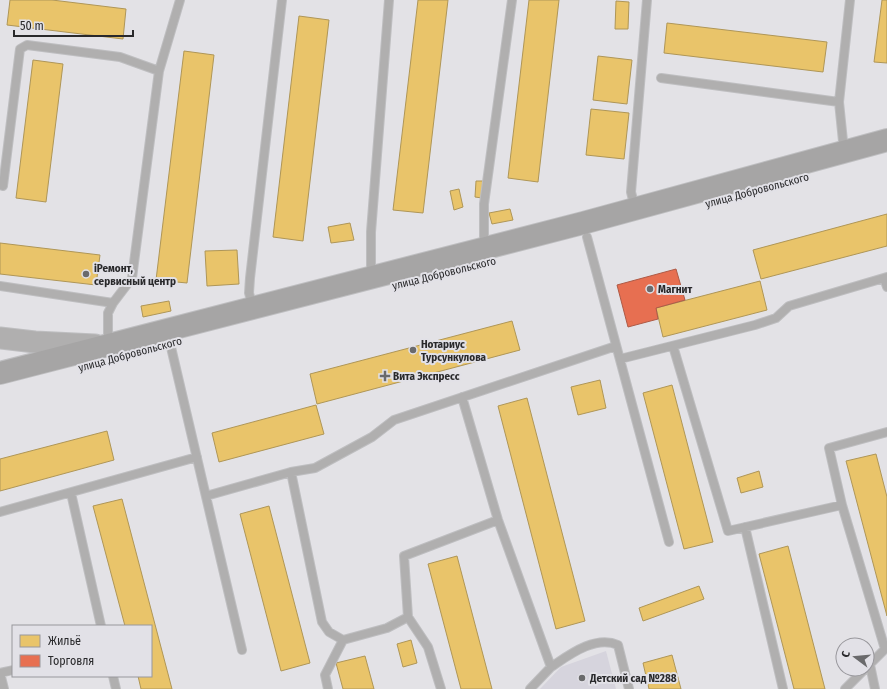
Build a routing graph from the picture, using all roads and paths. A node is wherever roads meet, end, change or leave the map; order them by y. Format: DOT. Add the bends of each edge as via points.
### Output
graph roads {
  1 [pos="180,0"];
  2 [pos="282,0"];
  3 [pos="389,0"];
  4 [pos="512,0"];
  5 [pos="647,0"];
  6 [pos="850,0"];
  7 [pos="159,71"];
  8 [pos="661,78"];
  9 [pos="839,102"];
  10 [pos="887,140"];
  11 [pos="844,151"];
  12 [pos="887,154"];
  13 [pos="0,186"];
  14 [pos="635,209"];
  15 [pos="587,237"];
  16 [pos="484,248"];
  17 [pos="886,277"];
  18 [pos="371,278"];
  19 [pos="0,286"];
  20 [pos="887,287"];
  21 [pos="113,303"];
  22 [pos="253,307"];
  23 [pos="168,337"];
  24 [pos="0,338"];
  25 [pos="108,346"];
  26 [pos="616,346"];
  27 [pos="673,346"];
  28 [pos="620,359"];
  29 [pos="0,373"];
  30 [pos="0,387"];
  31 [pos="462,397"];
  32 [pos="887,432"];
  33 [pos="197,457"];
  34 [pos="291,472"];
  35 [pos="71,492"];
  36 [pos="206,496"];
  37 [pos="842,505"];
  38 [pos="0,512"];
  39 [pos="498,520"];
  40 [pos="745,526"];
  41 [pos="668,542"];
  42 [pos="408,617"];
  43 [pos="101,625"];
  44 [pos="343,640"];
  45 [pos="886,648"];
  46 [pos="242,650"];
  47 [pos="875,659"];
  48 [pos="551,667"];
  49 [pos="12,670"];
  50 [pos="113,677"];
  51 [pos="857,677"];
  52 [pos="871,677"];
  53 [pos="4,689"];
  54 [pos="116,689"];
  55 [pos="328,689"];
  56 [pos="441,689"];
  57 [pos="530,689"];
  58 [pos="628,689"];
  59 [pos="783,689"];
  60 [pos="845,689"];
  61 [pos="875,689"];
  1 -- 7 [label="lane"];
  2 -- 22 [label="lane" via="250,278 249,293"];
  3 -- 18 [label="lane" via="371,232"];
  4 -- 16 [label="lane" via="484,204"];
  5 -- 14 [label="lane" via="631,192"];
  6 -- 9 [label="lane"];
  7 -- 13 [label="lane" via="120,57 27,45 20,49 3,186"];
  7 -- 21 [label="lane" via="132,278"];
  8 -- 9 [label="lane"];
  9 -- 11 [label="lane"];
  10 -- 11 [label="main road, улица Добровольского"];
  11 -- 14 [label="main road, улица Добровольского"];
  12 -- 15 [label="main road, улица Добровольского"];
  14 -- 16 [label="main road, улица Добровольского"];
  15 -- 23 [label="main road, улица Добровольского"];
  15 -- 26 [label="lane"];
  16 -- 18 [label="main road, улица Добровольского"];
  17 -- 20 [label="lane"];
  17 -- 27 [label="lane" via="789,306 776,318 755,325"];
  18 -- 22 [label="main road, улица Добровольского"];
  19 -- 21 [label="lane"];
  21 -- 25 [label="lane" via="108,313"];
  22 -- 23 [label="main road, улица Добровольского"];
  23 -- 25 [label="main road, улица Добровольского"];
  23 -- 30 [label="main road, улица Добровольского"];
  23 -- 33 [label="lane"];
  24 -- 25 [label="street, улица Добровольского"];
  25 -- 29 [label="main road, улица Добровольского"];
  26 -- 28 [label="lane"];
  26 -- 31 [label="lane"];
  27 -- 28 [label="lane"];
  27 -- 40 [label="lane" via="728,530"];
  28 -- 41 [label="lane"];
  31 -- 34 [label="lane" via="394,420 372,437 315,468"];
  31 -- 39 [label="lane"];
  32 -- 37 [label="lane" via="829,448"];
  33 -- 35 [label="lane"];
  33 -- 36 [label="lane"];
  34 -- 36 [label="lane"];
  34 -- 44 [label="lane" via="322,622 329,632"];
  35 -- 38 [label="lane"];
  35 -- 43 [label="lane"];
  36 -- 46 [label="lane"];
  37 -- 40 [label="lane"];
  37 -- 45 [label="lane"];
  39 -- 42 [label="lane" via="404,556"];
  39 -- 48 [label="lane"];
  40 -- 59 [label="lane"];
  42 -- 44 [label="lane" via="387,628"];
  42 -- 56 [label="lane" via="428,647"];
  44 -- 55 [label="lane" via="325,675"];
  45 -- 47 [label="lane"];
  48 -- 57 [label="lane"];
  48 -- 58 [label="lane" via="569,655 598,642 609,641 618,645"];
  49 -- 53 [label="lane" via="0,673"];
  50 -- 54 [label="lane"];
  51 -- 60 [label="lane"];
  52 -- 61 [label="lane"];
}
